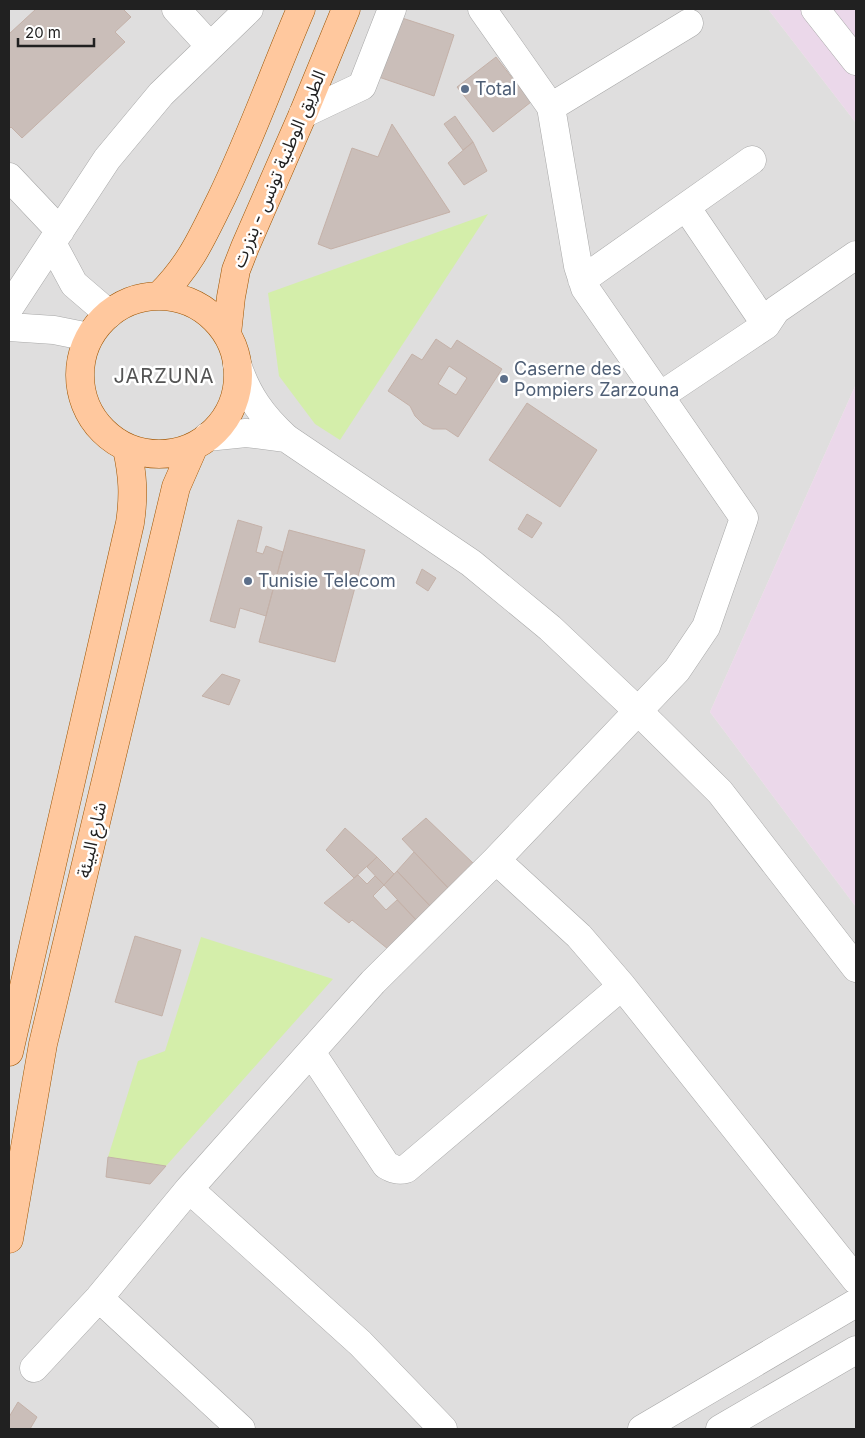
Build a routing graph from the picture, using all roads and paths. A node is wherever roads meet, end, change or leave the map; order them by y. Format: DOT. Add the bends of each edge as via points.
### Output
graph roads {
  1 [pos="176,9"];
  2 [pos="249,9"];
  3 [pos="301,9"];
  4 [pos="346,9"];
  5 [pos="392,9"];
  6 [pos="482,9"];
  7 [pos="815,9"];
  8 [pos="689,22"];
  9 [pos="209,45"];
  10 [pos="856,61"];
  11 [pos="552,107"];
  12 [pos="303,114"];
  13 [pos="752,160"];
  14 [pos="9,177"];
  15 [pos="686,207"];
  16 [pos="56,237"];
  17 [pos="856,255"];
  18 [pos="582,280"];
  19 [pos="160,295"];
  20 [pos="9,308"];
  21 [pos="108,314"];
  22 [pos="766,325"];
  23 [pos="9,327"];
  24 [pos="227,334"];
  25 [pos="89,337"];
  26 [pos="237,364"];
  27 [pos="660,396"];
  28 [pos="286,438"];
  29 [pos="201,442"];
  30 [pos="128,449"];
  31 [pos="639,712"];
  32 [pos="496,860"];
  33 [pos="856,968"];
  34 [pos="622,986"];
  35 [pos="9,1052"];
  36 [pos="311,1052"];
  37 [pos="189,1189"];
  38 [pos="9,1239"];
  39 [pos="856,1280"];
  40 [pos="99,1298"];
  41 [pos="856,1302"];
  42 [pos="856,1350"];
  43 [pos="34,1368"];
  44 [pos="241,1429"];
  45 [pos="443,1429"];
  46 [pos="642,1429"];
  47 [pos="720,1429"];
  1 -- 9 [label="street"];
  2 -- 9 [label="street"];
  3 -- 19 [label="main road" via="246,146 193,257"];
  4 -- 12 [label="main road, الطريق الوطنية تونس - بنزرت"];
  5 -- 12 [label="street" via="362,86"];
  6 -- 11 [label="street"];
  7 -- 10 [label="street"];
  8 -- 11 [label="street"];
  9 -- 16 [label="street" via="106,158"];
  11 -- 18 [label="street"];
  12 -- 24 [label="main road, الطريق الوطنية تونس - بنزرت" via="236,270"];
  13 -- 15 [label="street"];
  14 -- 16 [label="street"];
  15 -- 18 [label="street"];
  15 -- 22 [label="street"];
  16 -- 20 [label="street"];
  16 -- 21 [label="street" via="64,268 74,284"];
  17 -- 22 [label="street" via="776,310"];
  18 -- 27 [label="street" via="584,288"];
  19 -- 21 [label="main road, الطريق الوطنية تونس - بنزرت" via="135,298"];
  19 -- 24 [label="main road, الطريق الوطنية تونس - بنزرت" via="187,300 207,311"];
  21 -- 25 [label="main road, الطريق الوطنية تونس - بنزرت"];
  22 -- 27 [label="street"];
  23 -- 25 [label="street" via="54,330"];
  24 -- 26 [label="main road, الطريق الوطنية تونس - بنزرت"];
  25 -- 30 [label="main road, الطريق الوطنية تونس - بنزرت" via="81,363 82,392 94,420"];
  26 -- 28 [label="street" via="255,405"];
  26 -- 29 [label="main road, الطريق الوطنية تونس - بنزرت" via="235,397 227,415"];
  27 -- 31 [label="street" via="744,518 706,627 677,670"];
  28 -- 29 [label="street" via="246,433"];
  28 -- 31 [label="street" via="472,563 550,628"];
  29 -- 30 [label="main road, الطريق الوطنية تونس - بنزرت" via="177,452 156,454"];
  29 -- 38 [label="main road, شارع البيئة" via="176,487 44,1044"];
  30 -- 35 [label="main road, شارع البيئة" via="134,476 130,523"];
  31 -- 32 [label="street"];
  31 -- 33 [label="street" via="720,792"];
  32 -- 34 [label="street" via="579,936"];
  32 -- 36 [label="street" via="373,982"];
  34 -- 36 [label="street" via="406,1169 392,1169 386,1165"];
  34 -- 39 [label="street"];
  36 -- 37 [label="street"];
  37 -- 40 [label="street"];
  37 -- 45 [label="street" via="360,1344"];
  40 -- 43 [label="street"];
  40 -- 44 [label="street"];
  41 -- 46 [label="street"];
  42 -- 47 [label="street"];
}
